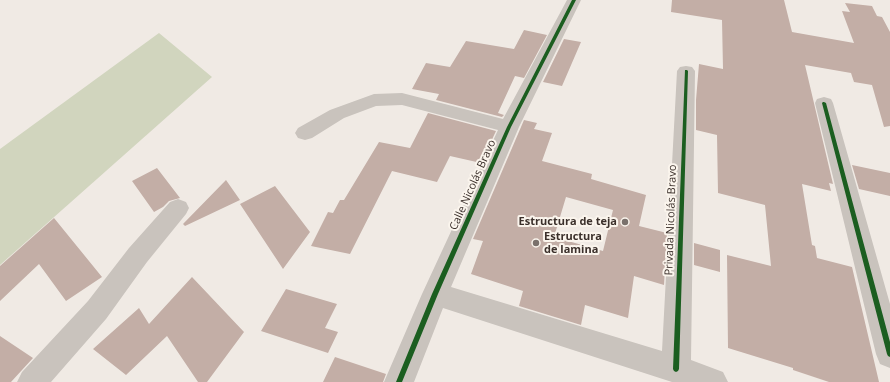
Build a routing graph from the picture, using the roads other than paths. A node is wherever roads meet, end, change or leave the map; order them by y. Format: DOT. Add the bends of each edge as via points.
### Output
graph roads {
  1 [pos="574,0"];
  2 [pos="686,71"];
  3 [pos="824,104"];
  4 [pos="509,127"];
  5 [pos="305,134"];
  6 [pos="178,208"];
  7 [pos="435,294"];
  8 [pos="890,354"];
  9 [pos="676,369"];
  10 [pos="32,382"];
  11 [pos="399,382"];
  12 [pos="712,382"];
  1 -- 4 [label="street, Calle Nicolás Bravo"];
  2 -- 9 [label="street, Privada Nicolás Bravo"];
  3 -- 8 [label="street"];
  4 -- 5 [label="street" via="395,99 374,100 336,114"];
  4 -- 7 [label="street, Calle Nicolás Bravo"];
  6 -- 10 [label="street" via="138,255 97,310"];
  7 -- 9 [label="street"];
  7 -- 11 [label="street, Calle Nicolás Bravo"];
  9 -- 12 [label="street"];
}
